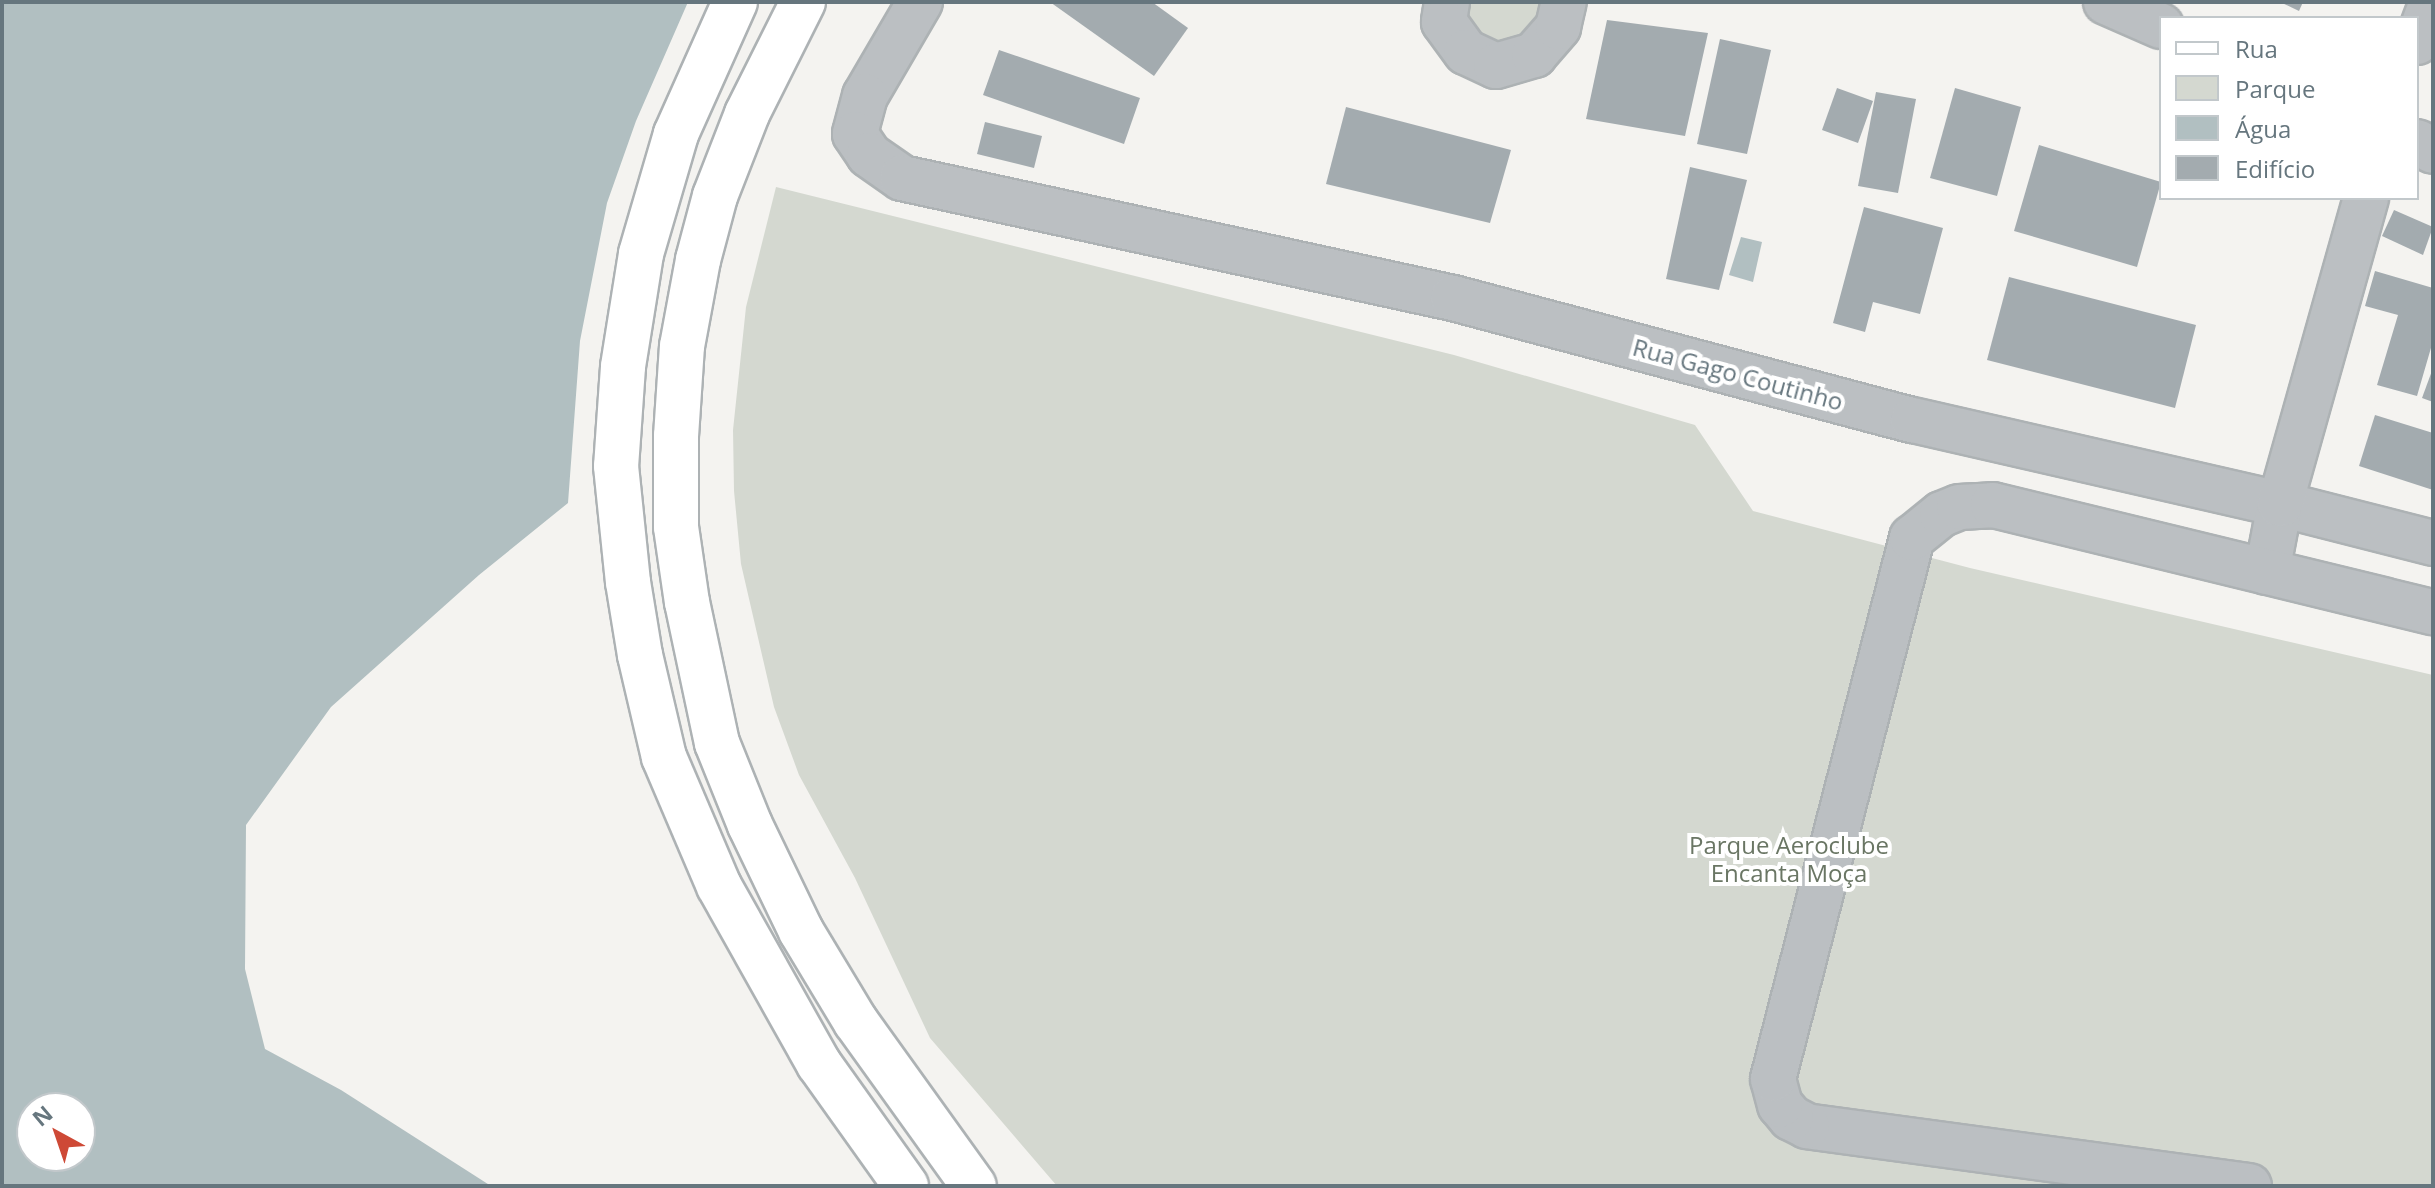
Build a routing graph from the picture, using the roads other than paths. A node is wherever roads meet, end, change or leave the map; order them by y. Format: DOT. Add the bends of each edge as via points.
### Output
graph roads {
  1 [pos="735,2"];
  2 [pos="803,2"];
  3 [pos="920,2"];
  4 [pos="1447,2"];
  5 [pos="1564,2"];
  6 [pos="2106,2"];
  7 [pos="2432,2"];
  8 [pos="2159,25"];
  9 [pos="2419,37"];
  10 [pos="2365,200"];
  11 [pos="2280,504"];
  12 [pos="2433,543"];
  13 [pos="2267,572"];
  14 [pos="2433,612"];
  15 [pos="906,1186"];
  16 [pos="974,1186"];
  17 [pos="2249,1186"];
  1 -- 15 [label="main road" via="676,134 641,254 623,367 616,466 627,568 664,757 719,886 819,1064"];
  2 -- 16 [label="main road" via="747,114 715,196 682,346 676,527 717,743 750,825 801,931 856,1022"];
  3 -- 11 [label="street, Rua Gago Coutinho" via="865,96 855,134 869,155 902,178 1453,298 1913,420"];
  4 -- 5 [label="street" via="1444,22 1466,52 1496,66 1534,55 1558,27"];
  6 -- 8 [label="street"];
  7 -- 9 [label="street"];
  10 -- 11 [label="street"];
  11 -- 12 [label="street, Rua Gago Coutinho"];
  11 -- 13 [label="street"];
  13 -- 14 [label="street"];
  13 -- 17 [label="street" via="1993,505 1959,507 1912,538 1773,1079 1780,1105 1807,1126"];
}
